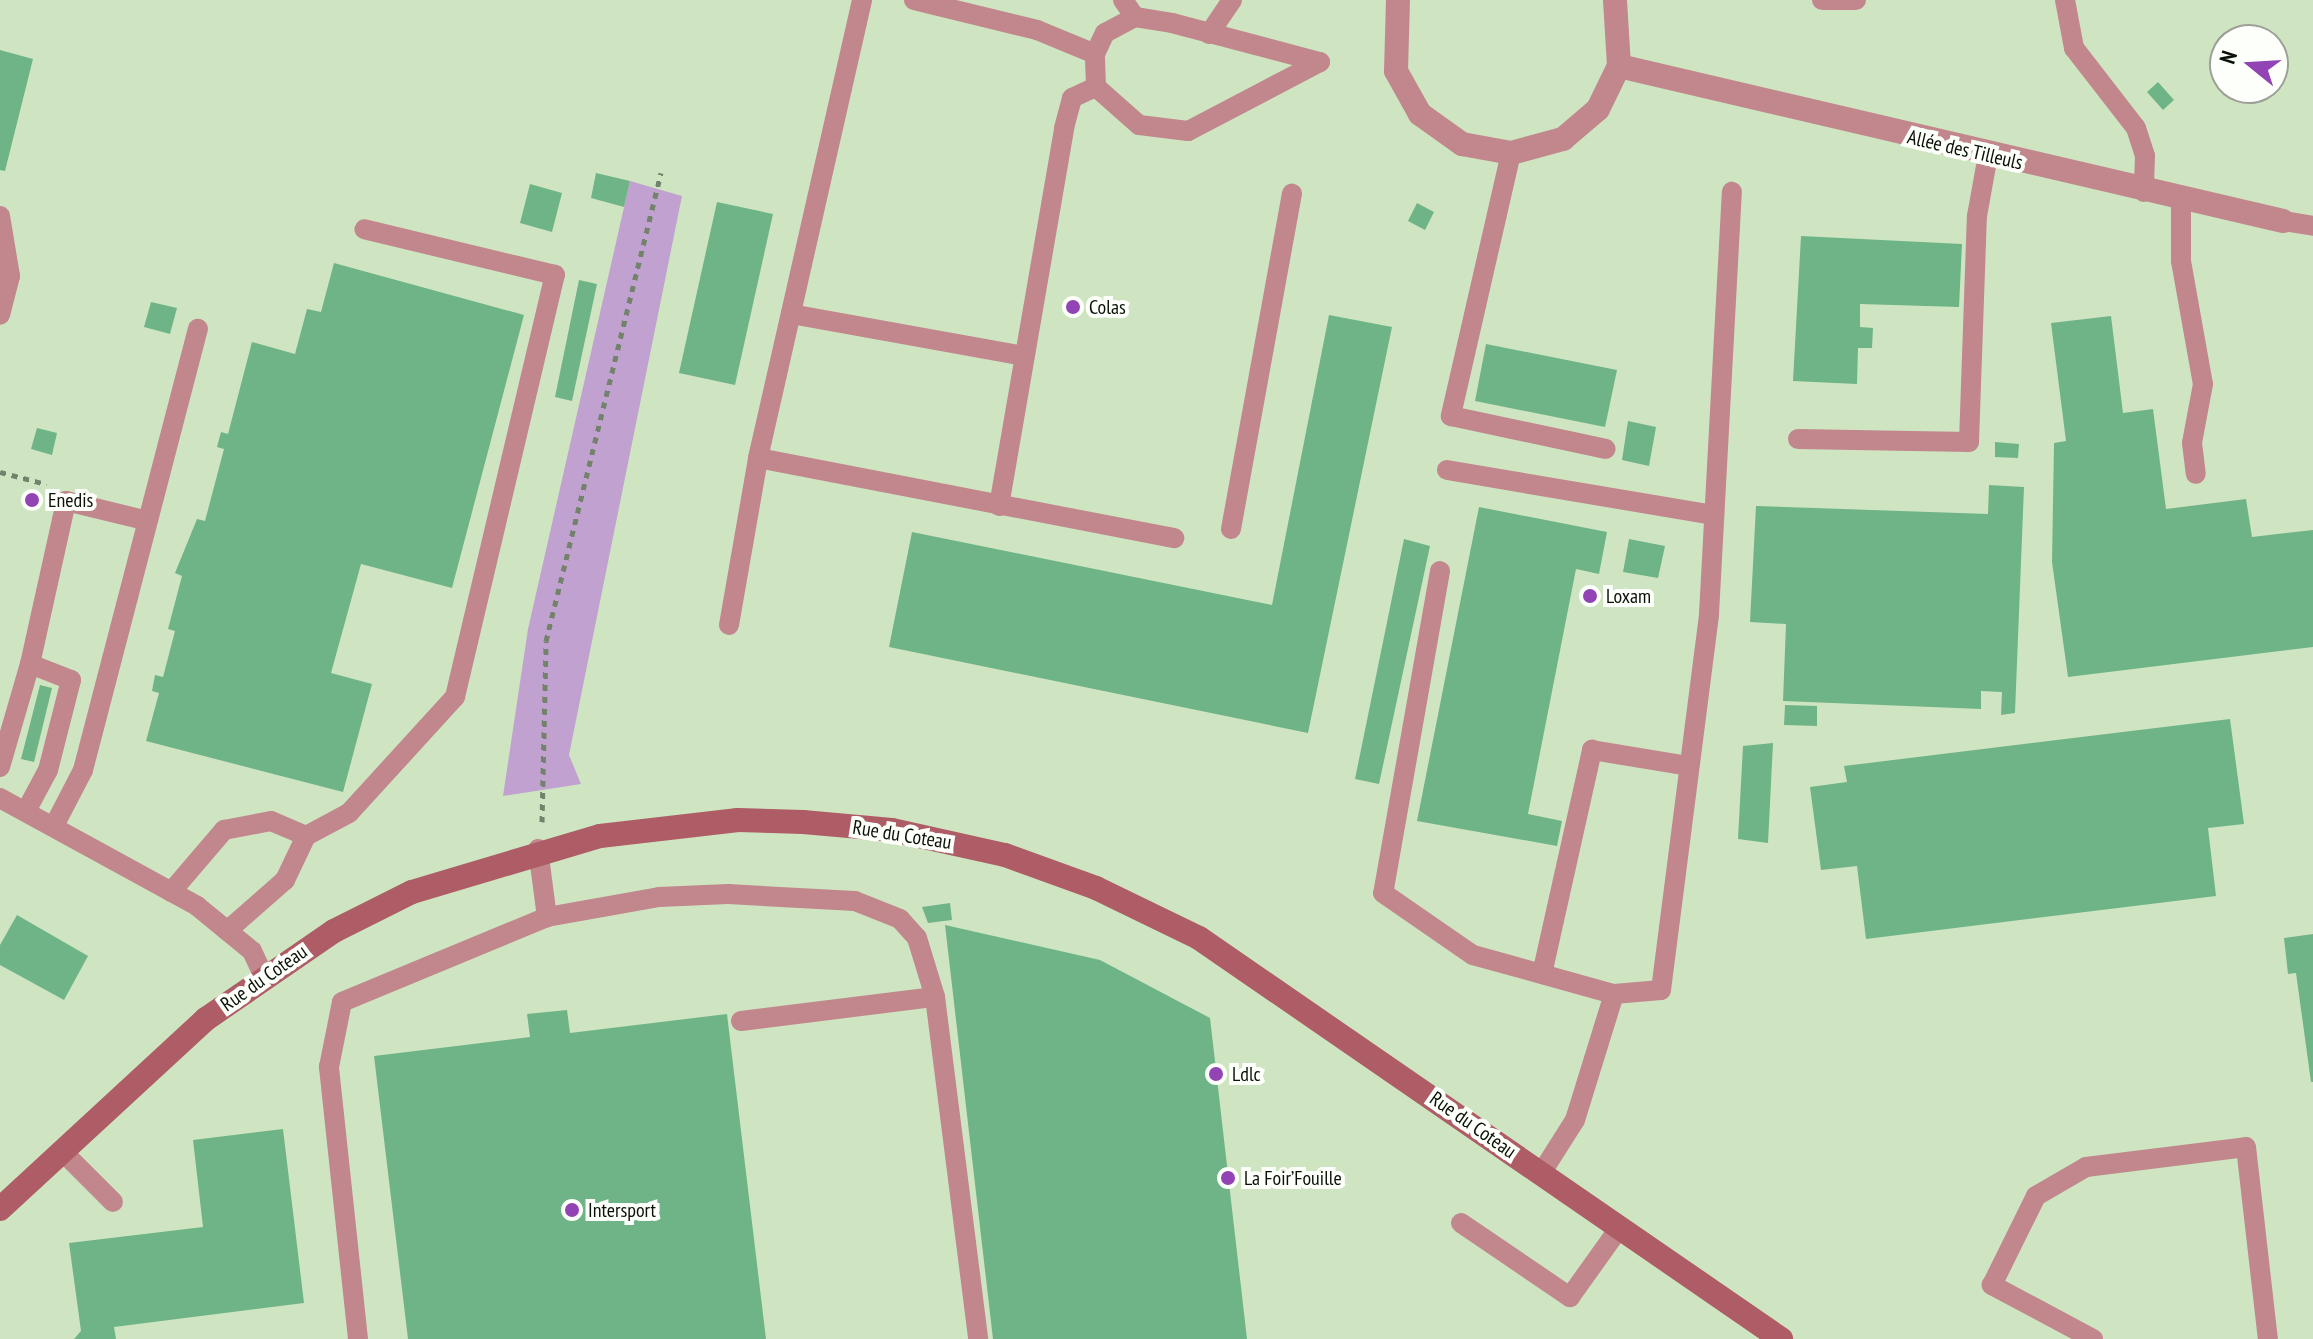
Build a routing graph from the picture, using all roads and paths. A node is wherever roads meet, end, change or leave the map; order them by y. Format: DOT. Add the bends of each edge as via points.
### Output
graph roads {
  1 [pos="862,0"];
  2 [pos="914,0"];
  3 [pos="1123,0"];
  4 [pos="1232,0"];
  5 [pos="1398,0"];
  6 [pos="1615,0"];
  7 [pos="1822,0"];
  8 [pos="1856,0"];
  9 [pos="2065,0"];
  10 [pos="1135,17"];
  11 [pos="1209,34"];
  12 [pos="1095,54"];
  13 [pos="1619,66"];
  14 [pos="1096,87"];
  15 [pos="1511,153"];
  16 [pos="1988,155"];
  17 [pos="661,173"];
  18 [pos="1732,192"];
  19 [pos="2144,192"];
  20 [pos="1292,193"];
  21 [pos="2181,200"];
  22 [pos="0,216"];
  23 [pos="2283,221"];
  24 [pos="2313,226"];
  25 [pos="364,229"];
  26 [pos="791,314"];
  27 [pos="0,315"];
  28 [pos="198,329"];
  29 [pos="1024,356"];
  30 [pos="1798,439"];
  31 [pos="1606,449"];
  32 [pos="758,458"];
  33 [pos="1447,470"];
  34 [pos="0,472"];
  35 [pos="2196,474"];
  36 [pos="58,487"];
  37 [pos="999,506"];
  38 [pos="1714,515"];
  39 [pos="148,521"];
  40 [pos="1231,529"];
  41 [pos="1174,538"];
  42 [pos="1440,571"];
  43 [pos="729,625"];
  44 [pos="30,664"];
  45 [pos="1689,766"];
  46 [pos="0,767"];
  47 [pos="0,798"];
  48 [pos="26,811"];
  49 [pos="54,826"];
  50 [pos="306,836"];
  51 [pos="538,849"];
  52 [pos="171,892"];
  53 [pos="547,917"];
  54 [pos="227,931"];
  55 [pos="1542,974"];
  56 [pos="263,975"];
  57 [pos="1614,994"];
  58 [pos="935,997"];
  59 [pos="741,1021"];
  60 [pos="62,1151"];
  61 [pos="1542,1172"];
  62 [pos="113,1202"];
  63 [pos="0,1209"];
  64 [pos="1461,1223"];
  65 [pos="1620,1227"];
  66 [pos="358,1339"];
  67 [pos="978,1339"];
  68 [pos="1781,1339"];
  69 [pos="2093,1339"];
  70 [pos="2268,1339"];
  1 -- 26 [label="lane"];
  2 -- 12 [label="lane" via="1037,30"];
  3 -- 10 [label="lane"];
  4 -- 11 [label="lane"];
  5 -- 15 [label="street" via="1396,71 1420,114 1462,144"];
  6 -- 13 [label="street"];
  7 -- 8 [label="lane"];
  9 -- 19 [label="lane" via="2074,48 2136,128 2145,156"];
  10 -- 11 [label="lane"];
  10 -- 12 [label="lane" via="1105,33"];
  11 -- 14 [label="lane" via="1320,62 1188,131 1139,125"];
  12 -- 14 [label="lane"];
  13 -- 15 [label="street" via="1582,126 1538,149"];
  13 -- 16 [label="street, Allée des Tilleuls"];
  14 -- 29 [label="lane" via="1072,98"];
  15 -- 31 [label="lane" via="1451,416"];
  16 -- 19 [label="street, Allée des Tilleuls"];
  16 -- 30 [label="lane" via="1977,216 1969,442"];
  17 -- 51 [label="path" via="546,641 546,799"];
  18 -- 38 [label="lane"];
  19 -- 21 [label="street, Allée des Tilleuls"];
  20 -- 40 [label="lane"];
  21 -- 23 [label="street, Allée des Tilleuls"];
  21 -- 35 [label="lane" via="2181,261 2203,384 2192,443"];
  22 -- 27 [label="lane" via="10,276"];
  23 -- 24 [label="lane, Allée des Tilleuls"];
  25 -- 50 [label="lane" via="555,275 455,697 349,813"];
  26 -- 29 [label="lane"];
  26 -- 32 [label="lane"];
  28 -- 39 [label="lane"];
  29 -- 37 [label="lane"];
  32 -- 37 [label="lane"];
  32 -- 43 [label="lane"];
  33 -- 38 [label="lane"];
  34 -- 36 [label="path"];
  37 -- 41 [label="lane"];
  38 -- 45 [label="lane"];
  39 -- 44 [label="lane" via="66,501"];
  39 -- 49 [label="lane" via="83,770"];
  42 -- 55 [label="lane" via="1383,893 1473,955"];
  44 -- 46 [label="lane"];
  44 -- 48 [label="lane" via="71,680 48,770"];
  45 -- 55 [label="lane" via="1592,750"];
  45 -- 57 [label="lane" via="1661,990"];
  47 -- 48 [label="lane"];
  48 -- 49 [label="lane"];
  49 -- 52 [label="lane"];
  50 -- 52 [label="lane" via="271,821 224,830"];
  50 -- 54 [label="lane" via="285,880"];
  51 -- 53 [label="lane"];
  51 -- 56 [label="street, Rue du Coteau" via="412,892"];
  51 -- 61 [label="street, Rue du Coteau" via="738,820 892,830 1005,855 1096,888 1199,938"];
  52 -- 54 [label="lane"];
  53 -- 58 [label="lane" via="659,897 855,901 900,919 917,938"];
  53 -- 66 [label="lane" via="342,1002 334,1020 329,1067"];
  54 -- 56 [label="lane" via="252,951"];
  55 -- 57 [label="lane"];
  56 -- 60 [label="street, Rue du Coteau"];
  57 -- 61 [label="lane" via="1575,1120"];
  58 -- 59 [label="lane"];
  58 -- 67 [label="lane"];
  60 -- 62 [label="lane"];
  60 -- 63 [label="street, Rue du Coteau"];
  61 -- 65 [label="street, Rue du Coteau"];
  64 -- 65 [label="lane" via="1570,1297"];
  65 -- 68 [label="street, Rue du Coteau"];
  69 -- 70 [label="lane" via="1992,1285 2036,1196 2086,1167 2246,1147"];
}
